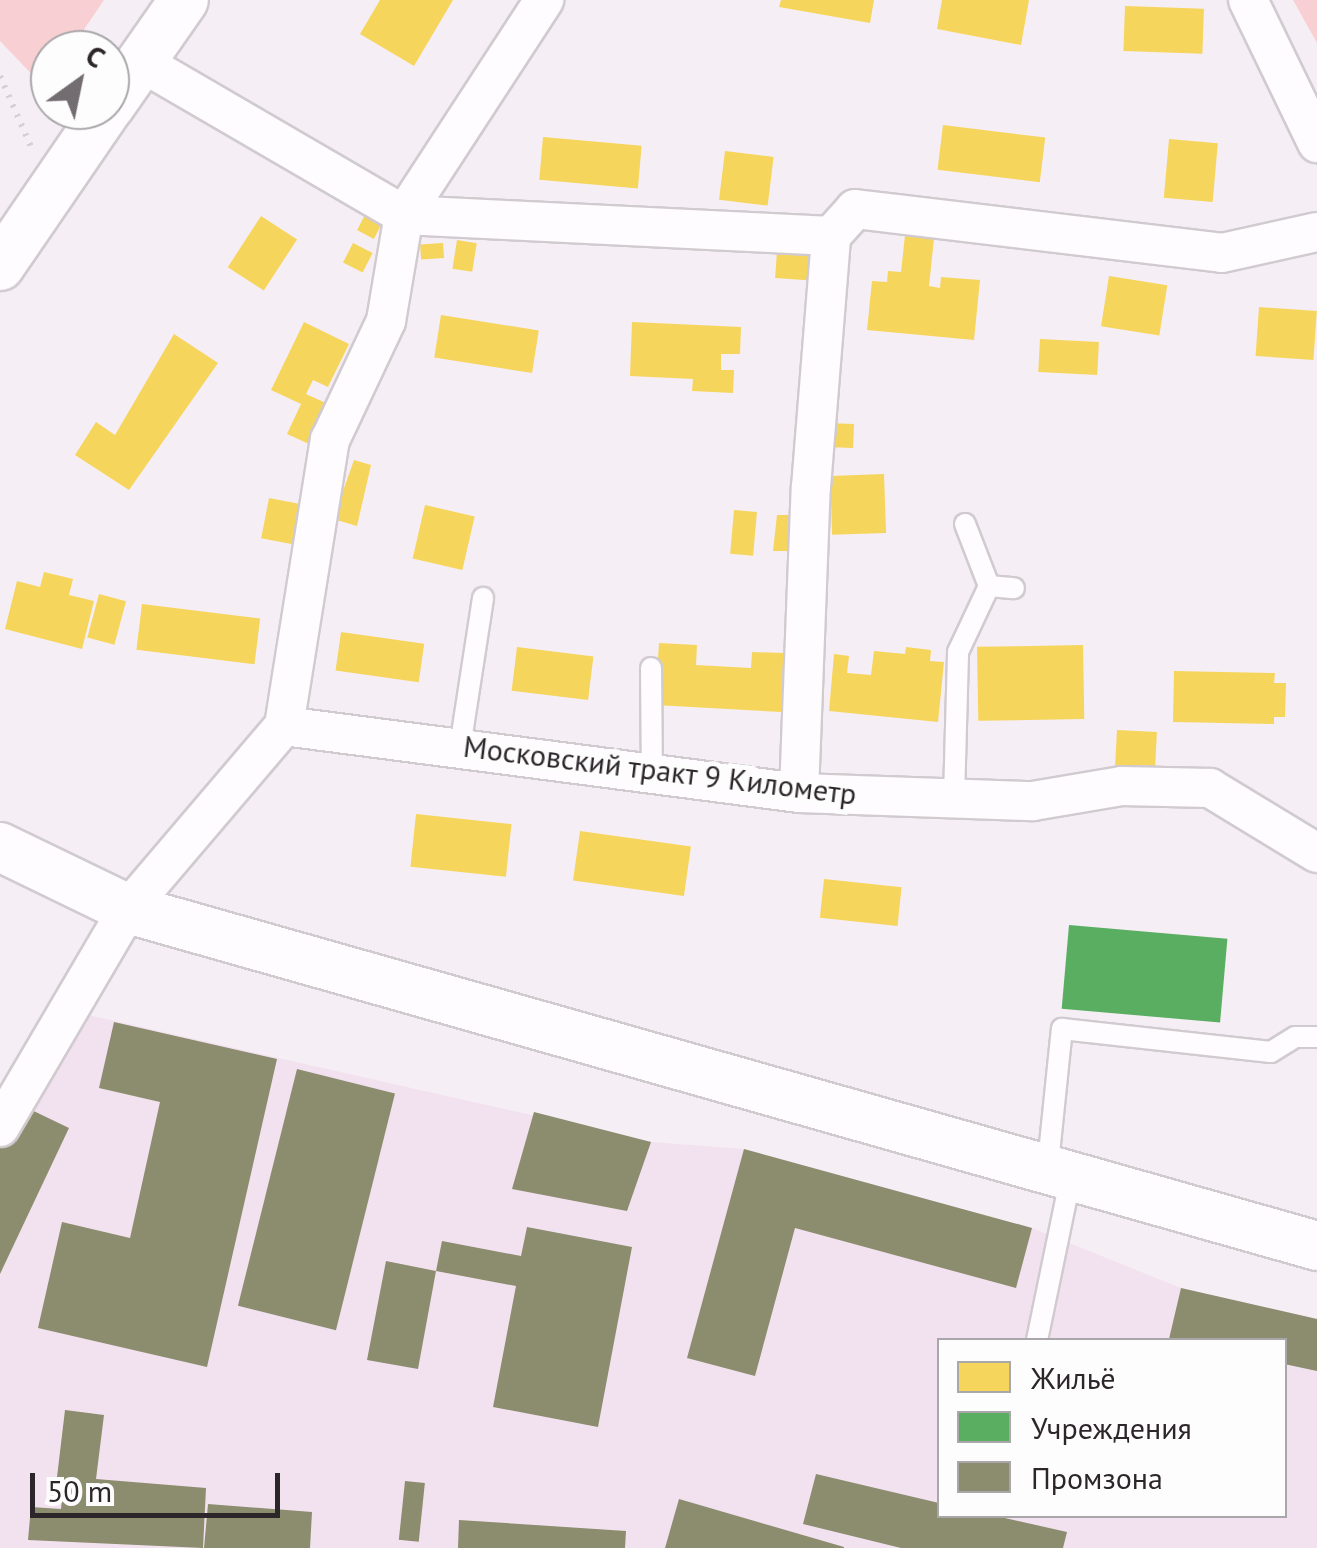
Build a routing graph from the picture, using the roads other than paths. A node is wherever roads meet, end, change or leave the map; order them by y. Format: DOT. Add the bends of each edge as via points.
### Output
graph roads {
  1 [pos="184,0"];
  2 [pos="544,0"];
  3 [pos="1248,0"];
  4 [pos="140,62"];
  5 [pos="130,76"];
  6 [pos="93,130"];
  7 [pos="1317,143"];
  8 [pos="404,215"];
  9 [pos="1317,232"];
  10 [pos="832,236"];
  11 [pos="0,266"];
  12 [pos="965,524"];
  13 [pos="989,586"];
  14 [pos="1014,588"];
  15 [pos="483,598"];
  16 [pos="651,668"];
  17 [pos="284,726"];
  18 [pos="460,747"];
  19 [pos="652,773"];
  20 [pos="799,793"];
  21 [pos="954,798"];
  22 [pos="0,847"];
  23 [pos="1317,853"];
  24 [pos="128,909"];
  25 [pos="1317,1037"];
  26 [pos="0,1127"];
  27 [pos="1058,1178"];
  28 [pos="1317,1246"];
  29 [pos="1037,1338"];
  1 -- 4 [label="street"];
  2 -- 8 [label="street"];
  3 -- 7 [label="street"];
  4 -- 5 [label="street"];
  4 -- 8 [label="street"];
  6 -- 11 [label="street"];
  8 -- 10 [label="street"];
  8 -- 17 [label="street" via="386,322 330,440"];
  9 -- 10 [label="street" via="1222,253 856,209"];
  10 -- 20 [label="street" via="810,487"];
  12 -- 13 [label="lane"];
  13 -- 14 [label="lane"];
  13 -- 21 [label="lane" via="958,652"];
  15 -- 18 [label="lane"];
  16 -- 19 [label="lane"];
  17 -- 18 [label="street, Московский тракт 9 Километр"];
  17 -- 24 [label="street"];
  18 -- 19 [label="street, Московский тракт 9 Километр"];
  19 -- 20 [label="street, Московский тракт 9 Километр"];
  20 -- 21 [label="street, Московский тракт 9 Километр"];
  21 -- 23 [label="street, Московский тракт 9 Километр" via="1033,801 1122,786 1210,788"];
  22 -- 24 [label="street"];
  24 -- 26 [label="street"];
  24 -- 27 [label="street"];
  25 -- 27 [label="lane" via="1295,1037 1271,1052 1062,1029"];
  27 -- 28 [label="street"];
  27 -- 29 [label="lane"];
}
